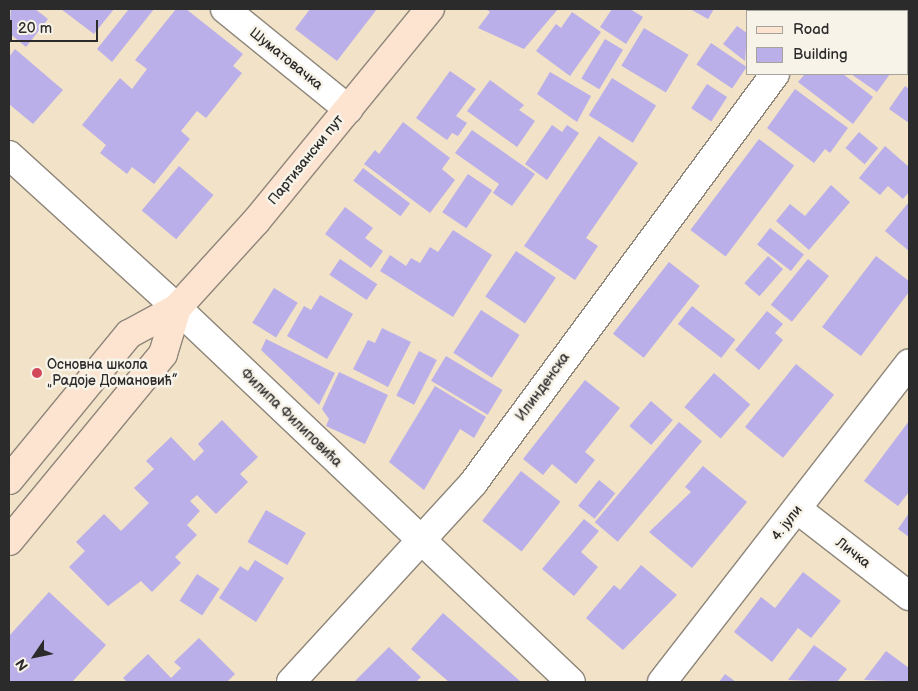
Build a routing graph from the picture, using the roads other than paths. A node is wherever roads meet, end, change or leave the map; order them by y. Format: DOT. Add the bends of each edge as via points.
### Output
graph roads {
  1 [pos="225,9"];
  2 [pos="430,9"];
  3 [pos="773,75"];
  4 [pos="348,109"];
  5 [pos="9,155"];
  6 [pos="177,308"];
  7 [pos="909,363"];
  8 [pos="9,480"];
  9 [pos="797,509"];
  10 [pos="9,541"];
  11 [pos="422,544"];
  12 [pos="909,596"];
  13 [pos="291,682"];
  14 [pos="571,682"];
  15 [pos="662,682"];
  1 -- 4 [label="street, Шуматовачка"];
  2 -- 4 [label="main road, Партизански пут"];
  3 -- 11 [label="street, Илинденска" via="474,482"];
  4 -- 6 [label="main road, Партизански пут"];
  5 -- 6 [label="street, Филипа Филиповића"];
  6 -- 8 [label="main road, Партизански пут" via="128,334"];
  6 -- 10 [label="main road, Партизански пут" via="163,354"];
  6 -- 11 [label="street, Филипа Филиповића"];
  7 -- 9 [label="street, 4. јули"];
  9 -- 12 [label="street, Личка"];
  9 -- 15 [label="street, 4. јули"];
  11 -- 13 [label="street, Илинденска"];
  11 -- 14 [label="street, Филипа Филиповића"];
}
